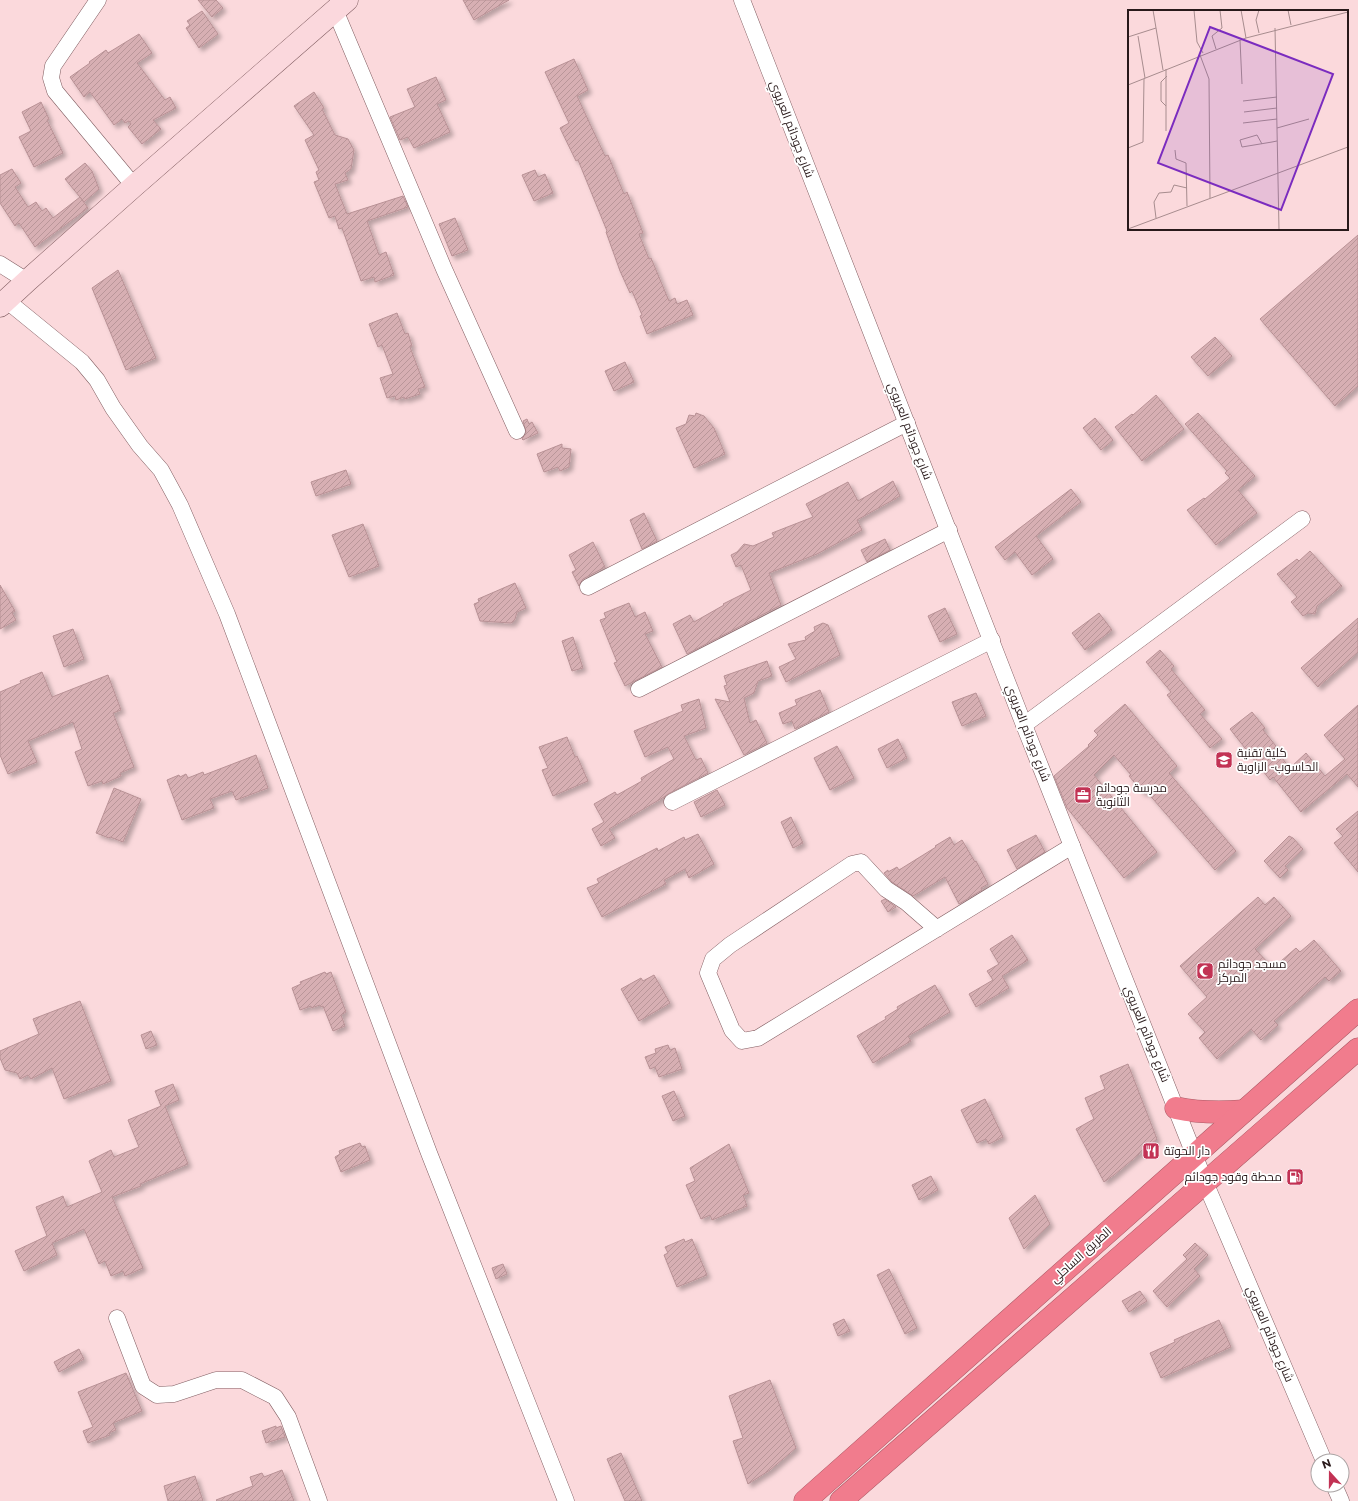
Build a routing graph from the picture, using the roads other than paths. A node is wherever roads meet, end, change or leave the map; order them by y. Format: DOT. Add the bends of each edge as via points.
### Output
graph roads {
  1 [pos="98,0"];
  2 [pos="742,0"];
  3 [pos="341,5"];
  4 [pos="134,186"];
  5 [pos="0,264"];
  6 [pos="26,281"];
  7 [pos="3,303"];
  8 [pos="907,422"];
  9 [pos="517,431"];
  10 [pos="1302,519"];
  11 [pos="949,530"];
  12 [pos="588,587"];
  13 [pos="992,640"];
  14 [pos="639,689"];
  15 [pos="1024,725"];
  16 [pos="672,802"];
  17 [pos="1072,846"];
  18 [pos="937,929"];
  19 [pos="1358,1010"];
  20 [pos="1358,1049"];
  21 [pos="1176,1108"];
  22 [pos="1244,1111"];
  23 [pos="1195,1155"];
  24 [pos="1205,1182"];
  25 [pos="117,1318"];
  26 [pos="1321,1453"];
  27 [pos="319,1501"];
  28 [pos="566,1501"];
  29 [pos="805,1501"];
  30 [pos="841,1501"];
  1 -- 4 [label="street" via="53,66 51,78 55,92"];
  2 -- 8 [label="street, شارع جودائم العريوي"];
  3 -- 4 [label="street"];
  3 -- 9 [label="street" via="444,269"];
  4 -- 6 [label="street"];
  5 -- 6 [label="street"];
  6 -- 7 [label="street"];
  7 -- 28 [label="street" via="82,362 97,380 140,446 161,470 180,506 227,614 429,1153"];
  8 -- 11 [label="street, شارع جودائم العريوي"];
  8 -- 12 [label="street"];
  10 -- 15 [label="street"];
  11 -- 13 [label="street, شارع جودائم العريوي"];
  11 -- 14 [label="street"];
  13 -- 15 [label="street, شارع جودائم العريوي"];
  13 -- 16 [label="street"];
  15 -- 17 [label="street, شارع جودائم العريوي"];
  17 -- 18 [label="street"];
  17 -- 21 [label="street, شارع جودائم العريوي"];
  18 -- 18 [label="street" via="758,1038 742,1041 732,1030 708,973 713,959 730,944 852,864 861,862 886,889 906,902"];
  19 -- 22 [label="highway, الطريق الساحلي"];
  20 -- 24 [label="highway"];
  21 -- 22 [label="highway" via="1214,1113"];
  21 -- 23 [label="street, شارع جودائم العريوي"];
  22 -- 23 [label="highway, الطريق الساحلي"];
  23 -- 24 [label="street, شارع جودائم العريوي"];
  23 -- 29 [label="highway, الطريق الساحلي"];
  24 -- 26 [label="street, شارع جودائم العريوي"];
  24 -- 30 [label="highway"];
  25 -- 27 [label="street" via="143,1386 157,1395 174,1394 216,1380 242,1380 275,1397 288,1417"];
}
